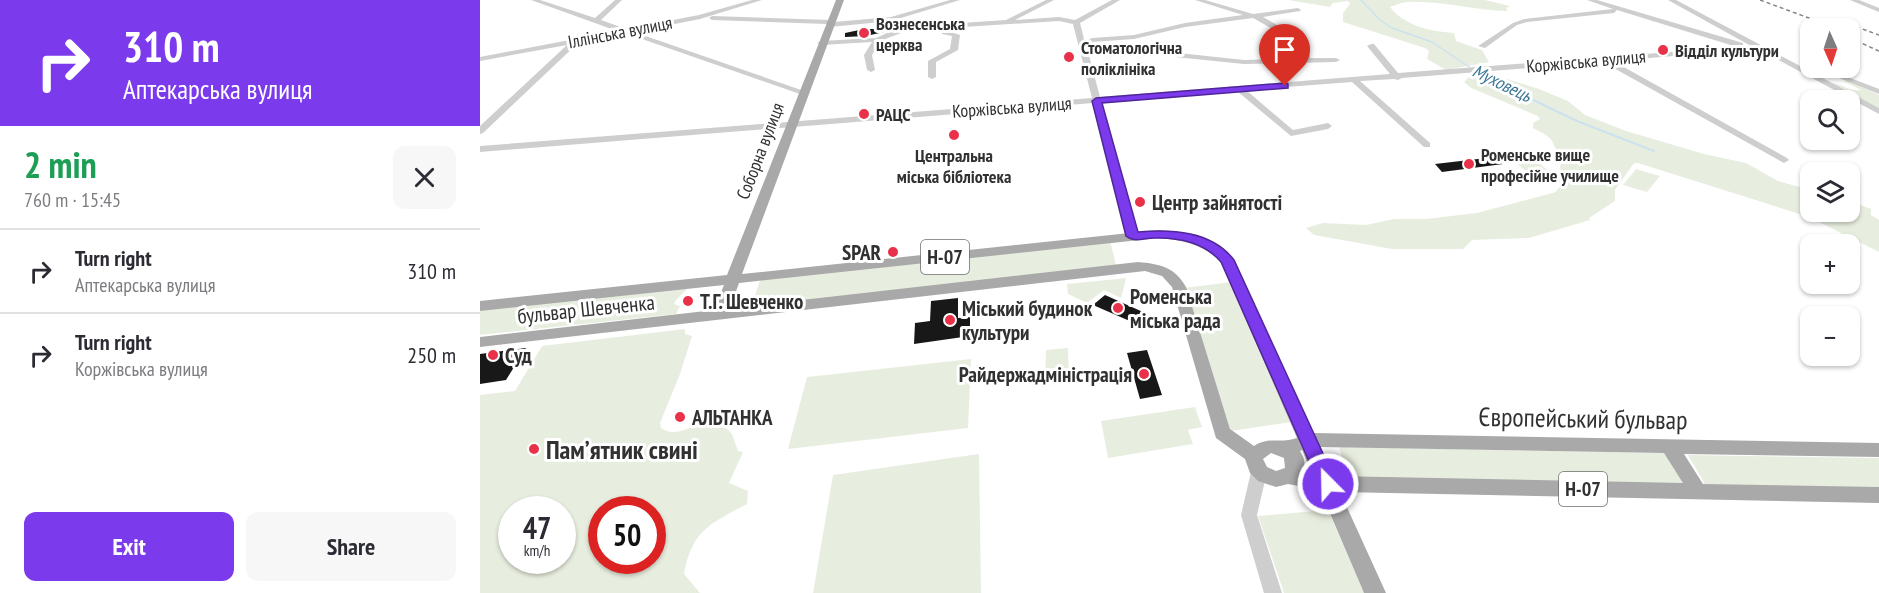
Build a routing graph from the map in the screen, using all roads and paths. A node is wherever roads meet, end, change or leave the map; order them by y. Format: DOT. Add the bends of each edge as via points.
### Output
graph roads {
  1 [pos="534,0"];
  2 [pos="620,0"];
  3 [pos="759,0"];
  4 [pos="840,0"];
  5 [pos="957,0"];
  6 [pos="1051,0"];
  7 [pos="1116,0"];
  8 [pos="1198,0"];
  9 [pos="1590,0"];
  10 [pos="1671,0"];
  11 [pos="1853,0"];
  12 [pos="1298,10"];
  13 [pos="1622,10"];
  14 [pos="1879,10"];
  15 [pos="1253,15"];
  16 [pos="700,17"];
  17 [pos="891,19"];
  18 [pos="597,20"];
  19 [pos="1073,21"];
  20 [pos="1008,22"];
  21 [pos="830,24"];
  22 [pos="943,26"];
  23 [pos="630,30"];
  24 [pos="899,31"];
  25 [pos="877,40"];
  26 [pos="575,41"];
  27 [pos="821,43"];
  28 [pos="1082,43"];
  29 [pos="1371,46"];
  30 [pos="1482,46"];
  31 [pos="1760,47"];
  32 [pos="480,59"];
  33 [pos="1604,59"];
  34 [pos="1336,60"];
  35 [pos="1306,61"];
  36 [pos="1800,61"];
  37 [pos="871,70"];
  38 [pos="932,76"];
  39 [pos="1398,78"];
  40 [pos="1843,78"];
  41 [pos="1354,81"];
  42 [pos="1239,89"];
  43 [pos="803,92"];
  44 [pos="1879,92"];
  45 [pos="1096,101"];
  46 [pos="1879,111"];
  47 [pos="790,125"];
  48 [pos="1328,126"];
  49 [pos="480,131"];
  50 [pos="1427,145"];
  51 [pos="480,149"];
  52 [pos="1784,160"];
  53 [pos="1133,236"];
  54 [pos="733,280"];
  55 [pos="480,306"];
  56 [pos="718,316"];
  57 [pos="480,342"];
  58 [pos="1310,440"];
  59 [pos="1670,447"];
  60 [pos="1287,449"];
  61 [pos="1879,450"];
  62 [pos="1256,464"];
  63 [pos="1288,477"];
  64 [pos="1328,484"];
  65 [pos="1698,492"];
  66 [pos="1879,495"];
  67 [pos="1273,593"];
  68 [pos="1376,593"];
  1 -- 18 [label="street"];
  2 -- 18 [label="street"];
  3 -- 16 [label="street, Іллінська вулиця"];
  4 -- 21 [label="main road, Соборна вулиця"];
  5 -- 17 [label="street"];
  6 -- 20 [label="street"];
  7 -- 19 [label="street"];
  8 -- 15 [label="street"];
  9 -- 13 [label="street"];
  10 -- 31 [label="street"];
  11 -- 14 [label="street"];
  12 -- 15 [label="street"];
  13 -- 30 [label="street" via="1526,20"];
  13 -- 31 [label="street" via="1732,44"];
  15 -- 28 [label="street"];
  15 -- 35 [label="street" via="1306,45"];
  16 -- 21 [label="street"];
  16 -- 23 [label="street, Іллінська вулиця"];
  17 -- 21 [label="street"];
  17 -- 24 [label="street"];
  18 -- 23 [label="street"];
  19 -- 20 [label="street"];
  19 -- 28 [label="street"];
  20 -- 22 [label="street"];
  21 -- 27 [label="main road, Соборна вулиця"];
  22 -- 24 [label="street"];
  22 -- 38 [label="street" via="945,32 956,35 954,50 932,61"];
  23 -- 26 [label="street, Іллінська вулиця"];
  23 -- 43 [label="street"];
  24 -- 25 [label="street"];
  25 -- 27 [label="street"];
  25 -- 37 [label="street" via="868,55"];
  26 -- 32 [label="street, Іллінська вулиця"];
  26 -- 49 [label="street"];
  27 -- 43 [label="main road, Соборна вулиця"];
  28 -- 35 [label="street" via="1214,60"];
  28 -- 45 [label="street"];
  29 -- 39 [label="street"];
  31 -- 33 [label="street, Коржівська вулиця"];
  31 -- 36 [label="street"];
  31 -- 46 [label="street"];
  33 -- 39 [label="street, Коржівська вулиця"];
  33 -- 52 [label="street"];
  34 -- 35 [label="street"];
  39 -- 41 [label="street, Коржівська вулиця"];
  40 -- 44 [label="street"];
  41 -- 42 [label="street, Коржівська вулиця"];
  41 -- 50 [label="street"];
  42 -- 45 [label="street, Коржівська вулиця"];
  42 -- 48 [label="street" via="1291,133"];
  43 -- 47 [label="main road, Соборна вулиця"];
  45 -- 47 [label="street, Коржівська вулиця"];
  45 -- 53 [label="street"];
  47 -- 51 [label="street, Коржівська вулиця"];
  47 -- 54 [label="main road, Соборна вулиця"];
  53 -- 54 [label="main road, бульвар Шевченка / Н-07"];
  53 -- 58 [label="main road, бульвар Шевченка / Н-07" via="1158,234 1202,240 1227,260"];
  54 -- 55 [label="main road, бульвар Шевченка"];
  54 -- 56 [label="main road, Соборна вулиця"];
  56 -- 57 [label="main road, бульвар Шевченка"];
  56 -- 62 [label="main road, бульвар Шевченка / Н-07" via="1138,266 1162,268 1174,276 1179,287 1222,434"];
  58 -- 59 [label="main road, Європейський бульвар / Н-07"];
  58 -- 60 [label="main road, Європейський бульвар"];
  58 -- 64 [label="main road"];
  59 -- 61 [label="main road, Європейський бульвар / Н-07"];
  59 -- 65 [label="main road"];
  60 -- 62 [label="main road, Європейський бульвар" via="1268,446 1259,450"];
  60 -- 63 [label="main road" via="1297,463"];
  62 -- 63 [label="main road, Н-07" via="1278,479"];
  62 -- 67 [label="street" via="1249,515"];
  63 -- 64 [label="main road, Н-07"];
  64 -- 65 [label="main road, Н-07"];
  64 -- 68 [label="main road"];
  65 -- 66 [label="main road, Н-07"];
}
